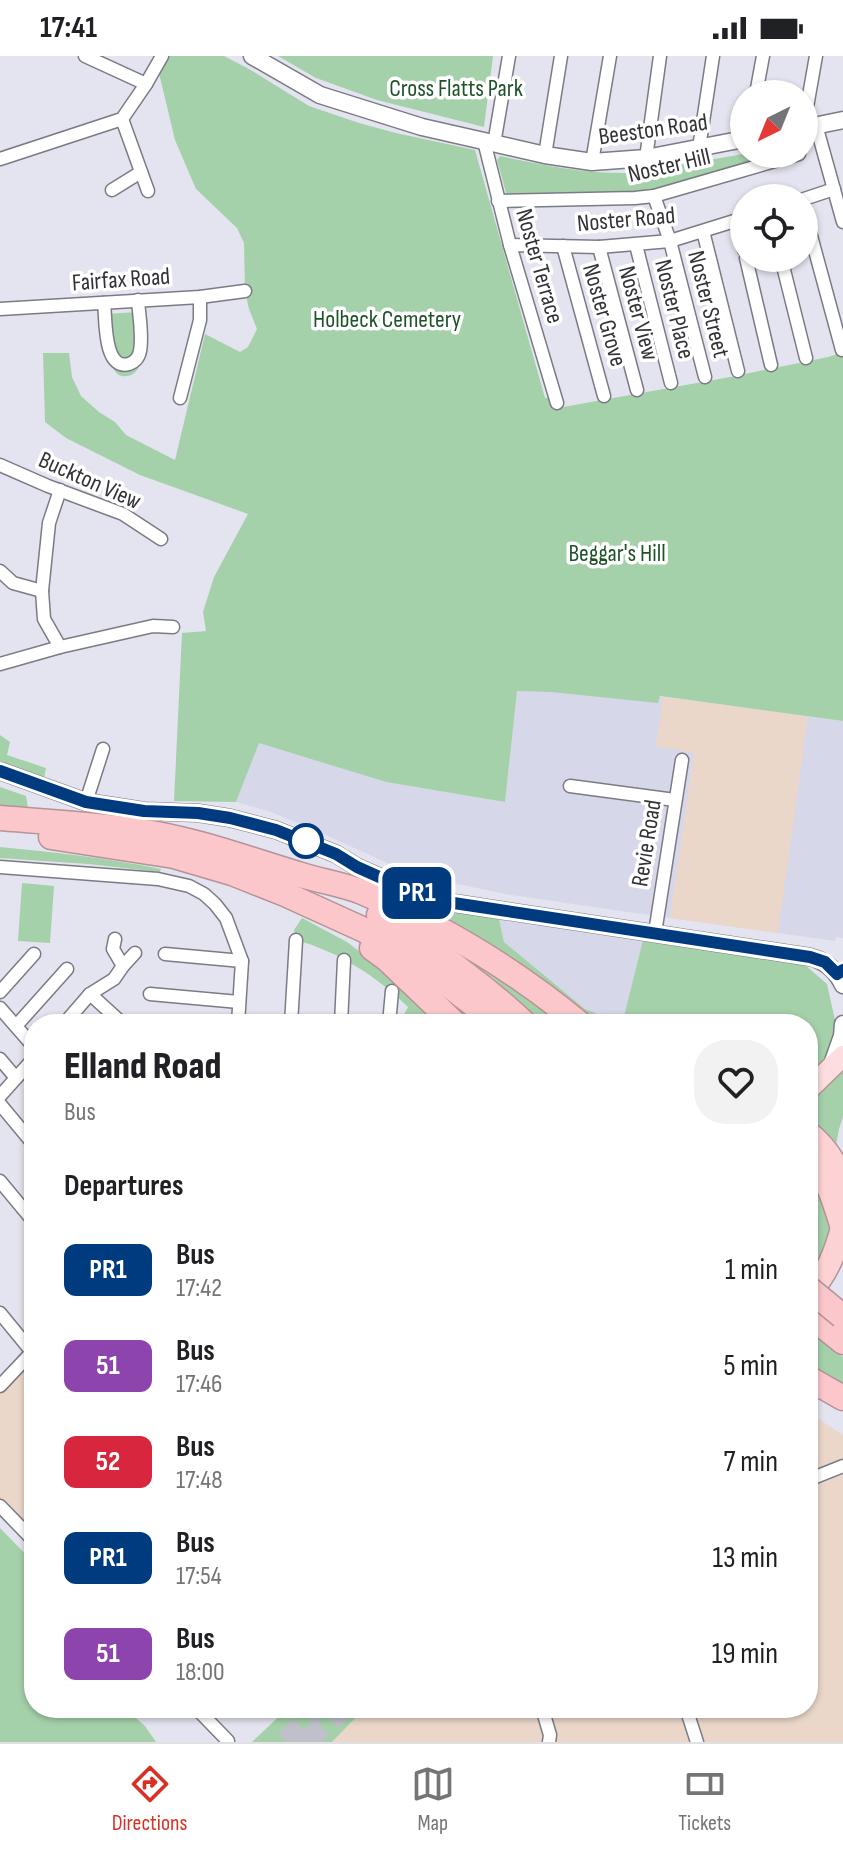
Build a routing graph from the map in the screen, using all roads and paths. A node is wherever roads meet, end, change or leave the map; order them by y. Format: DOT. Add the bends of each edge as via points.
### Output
graph roads {
  1 [pos="85,56"];
  2 [pos="162,56"];
  3 [pos="252,56"];
  4 [pos="509,56"];
  5 [pos="561,56"];
  6 [pos="610,56"];
  7 [pos="660,56"];
  8 [pos="713,56"];
  9 [pos="763,56"];
  10 [pos="816,56"];
  11 [pos="759,80"];
  12 [pos="813,80"];
  13 [pos="146,84"];
  14 [pos="122,119"];
  15 [pos="843,120"];
  16 [pos="818,124"];
  17 [pos="818,141"];
  18 [pos="489,142"];
  19 [pos="730,142"];
  20 [pos="822,147"];
  21 [pos="699,148"];
  22 [pos="818,148"];
  23 [pos="545,155"];
  24 [pos="646,158"];
  25 [pos="0,159"];
  26 [pos="592,162"];
  27 [pos="750,168"];
  28 [pos="141,172"];
  29 [pos="834,189"];
  30 [pos="112,190"];
  31 [pos="148,191"];
  32 [pos="818,194"];
  33 [pos="654,196"];
  34 [pos="498,201"];
  35 [pos="730,222"];
  36 [pos="843,222"];
  37 [pos="703,231"];
  38 [pos="670,241"];
  39 [pos="510,245"];
  40 [pos="636,245"];
  41 [pos="563,246"];
  42 [pos="599,247"];
  43 [pos="818,262"];
  44 [pos="749,272"];
  45 [pos="784,272"];
  46 [pos="245,291"];
  47 [pos="200,297"];
  48 [pos="138,300"];
  49 [pos="104,303"];
  50 [pos="0,309"];
  51 [pos="842,350"];
  52 [pos="806,358"];
  53 [pos="771,365"];
  54 [pos="738,371"];
  55 [pos="705,377"];
  56 [pos="671,383"];
  57 [pos="637,390"];
  58 [pos="604,396"];
  59 [pos="180,398"];
  60 [pos="557,403"];
  61 [pos="0,465"];
  62 [pos="60,490"];
  63 [pos="161,539"];
  64 [pos="0,571"];
  65 [pos="42,591"];
  66 [pos="159,612"];
  67 [pos="153,626"];
  68 [pos="173,627"];
  69 [pos="60,647"];
  70 [pos="0,664"];
  71 [pos="103,749"];
  72 [pos="682,760"];
  73 [pos="0,771"];
  74 [pos="570,786"];
  75 [pos="675,800"];
  76 [pos="86,802"];
  77 [pos="0,818"];
  78 [pos="0,833"];
  79 [pos="0,867"];
  80 [pos="292,884"];
  81 [pos="655,933"];
  82 [pos="115,939"];
  83 [pos="299,946"];
  84 [pos="135,953"];
  85 [pos="34,954"];
  86 [pos="165,954"];
  87 [pos="344,960"];
  88 [pos="242,961"];
  89 [pos="123,966"];
  90 [pos="67,969"];
  91 [pos="343,976"];
  92 [pos="358,976"];
  93 [pos="841,977"];
  94 [pos="96,991"];
  95 [pos="392,991"];
  96 [pos="0,992"];
  97 [pos="150,994"];
  98 [pos="239,1002"];
  99 [pos="0,1008"];
  100 [pos="27,1014"];
  101 [pos="74,1014"];
  102 [pos="115,1014"];
  103 [pos="238,1014"];
  104 [pos="292,1014"];
  105 [pos="341,1014"];
  106 [pos="394,1014"];
  107 [pos="445,1014"];
  108 [pos="486,1014"];
  109 [pos="514,1014"];
  110 [pos="568,1014"];
  111 [pos="24,1017"];
  112 [pos="843,1024"];
  113 [pos="16,1026"];
  114 [pos="24,1035"];
  115 [pos="0,1059"];
  116 [pos="837,1062"];
  117 [pos="24,1071"];
  118 [pos="16,1078"];
  119 [pos="818,1080"];
  120 [pos="0,1096"];
  121 [pos="0,1104"];
  122 [pos="24,1133"];
  123 [pos="818,1142"];
  124 [pos="818,1169"];
  125 [pos="842,1174"];
  126 [pos="0,1181"];
  127 [pos="24,1210"];
  128 [pos="843,1226"];
  129 [pos="818,1284"];
  130 [pos="818,1300"];
  131 [pos="0,1313"];
  132 [pos="818,1318"];
  133 [pos="840,1327"];
  134 [pos="24,1341"];
  135 [pos="24,1361"];
  136 [pos="818,1384"];
  137 [pos="0,1386"];
  138 [pos="843,1398"];
  139 [pos="843,1466"];
  140 [pos="818,1476"];
  141 [pos="0,1506"];
  142 [pos="24,1531"];
  143 [pos="206,1718"];
  144 [pos="545,1718"];
  145 [pos="689,1718"];
  146 [pos="228,1741"];
  147 [pos="549,1742"];
  148 [pos="697,1742"];
  1 -- 13 [label="street"];
  2 -- 13 [label="street"];
  3 -- 18 [label="street, Beeston Road" via="320,95"];
  4 -- 18 [label="street"];
  5 -- 23 [label="street"];
  6 -- 26 [label="street"];
  7 -- 24 [label="street"];
  8 -- 21 [label="street"];
  9 -- 11 [label="street"];
  10 -- 12 [label="street"];
  13 -- 14 [label="street"];
  14 -- 25 [label="street"];
  14 -- 28 [label="street"];
  15 -- 16 [label="street"];
  17 -- 20 [label="street"];
  18 -- 23 [label="street, Beeston Road"];
  18 -- 34 [label="street, Noster Terrace"];
  19 -- 21 [label="street, Beeston Road"];
  20 -- 22 [label="street, Noster Hill"];
  20 -- 29 [label="street"];
  21 -- 24 [label="street, Beeston Road"];
  23 -- 26 [label="street, Beeston Road"];
  24 -- 26 [label="street, Beeston Road"];
  27 -- 33 [label="street, Noster Hill"];
  28 -- 30 [label="street"];
  28 -- 31 [label="street"];
  29 -- 32 [label="street"];
  29 -- 36 [label="street"];
  33 -- 34 [label="street, Noster Hill"];
  33 -- 38 [label="street, Noster Street"];
  34 -- 39 [label="street, Noster Terrace"];
  35 -- 37 [label="street, Noster Road"];
  37 -- 38 [label="street, Noster Road"];
  37 -- 54 [label="street"];
  38 -- 40 [label="street, Noster Road"];
  38 -- 55 [label="street, Noster Street"];
  39 -- 41 [label="street, Noster Road"];
  39 -- 60 [label="street, Noster Terrace"];
  40 -- 42 [label="street, Noster Road"];
  40 -- 56 [label="street, Noster Place"];
  41 -- 42 [label="street, Noster Road"];
  41 -- 58 [label="street, Noster Grove"];
  42 -- 57 [label="street, Noster View"];
  43 -- 51 [label="street"];
  44 -- 53 [label="street"];
  45 -- 52 [label="street"];
  46 -- 47 [label="street, Fairfax Road"];
  47 -- 48 [label="street, Fairfax Road"];
  47 -- 59 [label="street" via="200,320"];
  48 -- 49 [label="street, Fairfax Road"];
  48 -- 49 [label="street" via="141,349 128,364 117,363 110,355"];
  49 -- 50 [label="street, Fairfax Road"];
  61 -- 62 [label="street, Buckton View"];
  62 -- 63 [label="street, Buckton View" via="123,514"];
  62 -- 65 [label="street" via="49,523"];
  64 -- 65 [label="street" via="13,583"];
  65 -- 69 [label="street" via="44,619"];
  66 -- 67 [label="street"];
  67 -- 68 [label="street"];
  67 -- 69 [label="street"];
  69 -- 70 [label="street"];
  71 -- 76 [label="street"];
  72 -- 75 [label="street, Revie Road"];
  73 -- 76 [label="street"];
  74 -- 75 [label="street"];
  75 -- 81 [label="street, Revie Road"];
  76 -- 81 [label="street" via="230,818 276,830 447,902"];
  77 -- 80 [label="highway" via="139,831 228,851"];
  78 -- 80 [label="highway" via="174,856"];
  79 -- 88 [label="street" via="189,886 226,918"];
  80 -- 107 [label="highway" via="387,959"];
  80 -- 108 [label="highway" via="408,954"];
  80 -- 109 [label="highway" via="392,922"];
  80 -- 110 [label="highway" via="359,891 419,919 517,976"];
  81 -- 93 [label="street" via="810,957"];
  82 -- 89 [label="street" via="113,949"];
  83 -- 104 [label="street"];
  84 -- 89 [label="street"];
  85 -- 96 [label="street"];
  86 -- 88 [label="street"];
  87 -- 91 [label="street"];
  88 -- 98 [label="street"];
  89 -- 94 [label="street"];
  90 -- 100 [label="street"];
  91 -- 92 [label="street"];
  91 -- 105 [label="street"];
  94 -- 101 [label="street"];
  94 -- 102 [label="street"];
  95 -- 106 [label="street"];
  97 -- 98 [label="street"];
  98 -- 103 [label="street"];
  99 -- 113 [label="street"];
  111 -- 113 [label="street"];
  112 -- 116 [label="street"];
  113 -- 114 [label="street"];
  115 -- 118 [label="street"];
  116 -- 119 [label="main road"];
  117 -- 118 [label="street"];
  118 -- 120 [label="street"];
  121 -- 122 [label="street"];
  123 -- 125 [label="highway"];
  124 -- 128 [label="highway"];
  126 -- 127 [label="street"];
  128 -- 129 [label="highway"];
  130 -- 133 [label="highway, bridge"];
  131 -- 134 [label="street"];
  132 -- 133 [label="highway"];
  135 -- 137 [label="street"];
  136 -- 138 [label="highway"];
  139 -- 140 [label="street"];
  141 -- 142 [label="street"];
  143 -- 146 [label="street"];
  144 -- 147 [label="street"];
  145 -- 148 [label="street"];
}
